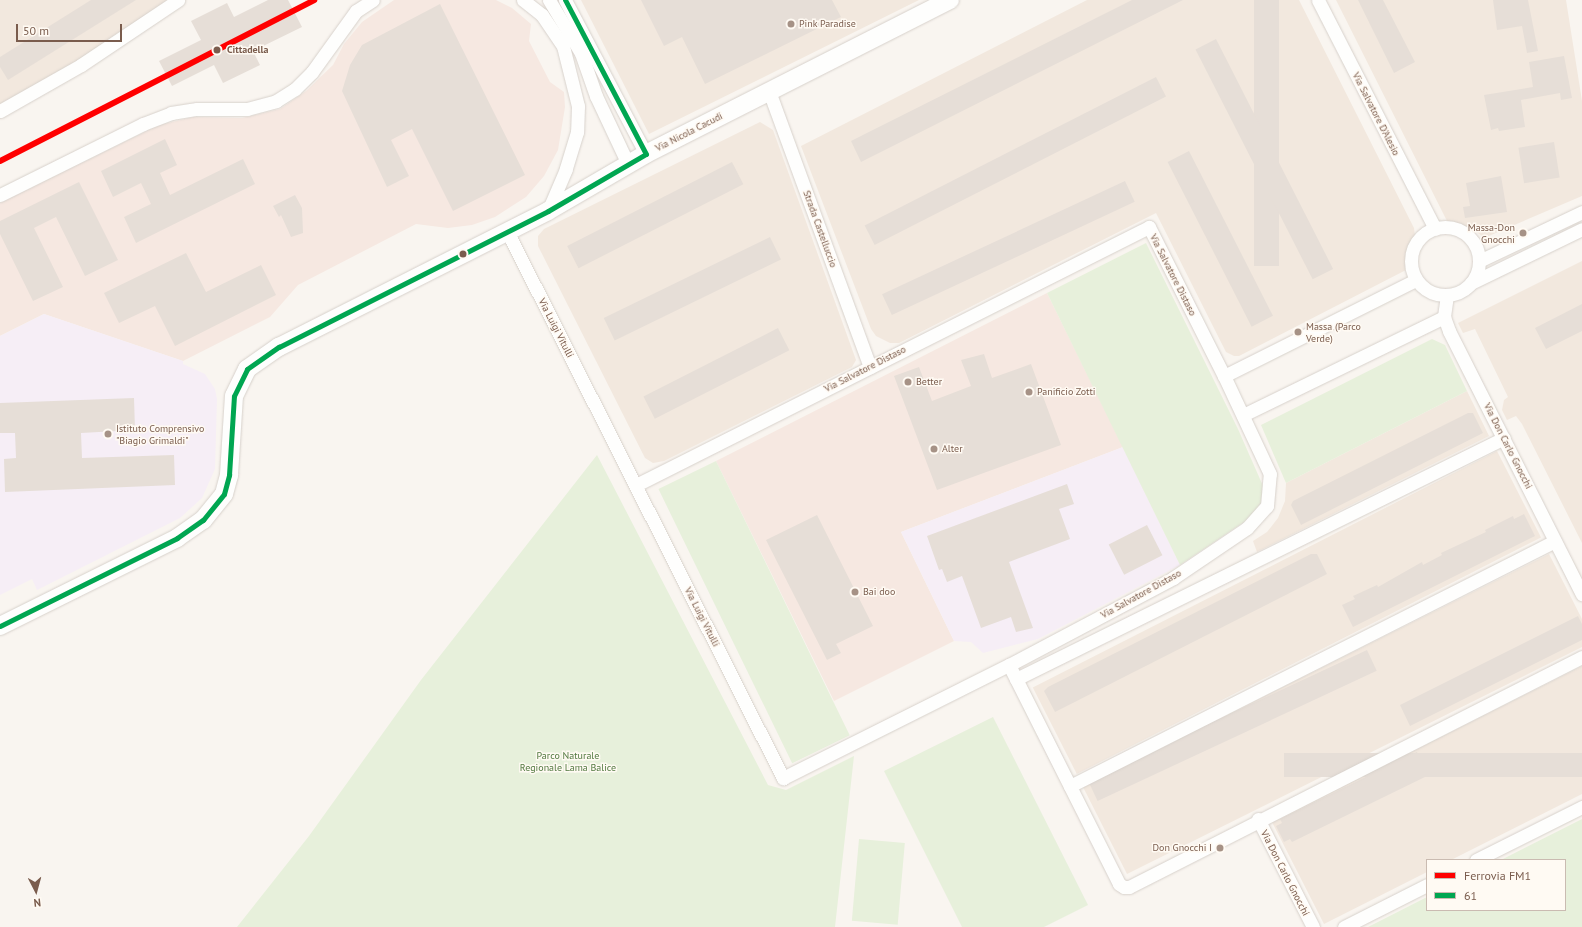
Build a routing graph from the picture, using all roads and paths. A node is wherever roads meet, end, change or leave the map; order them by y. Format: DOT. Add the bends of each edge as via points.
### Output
graph roads {
  1 [pos="178,0"];
  2 [pos="373,0"];
  3 [pos="523,0"];
  4 [pos="550,0"];
  5 [pos="565,0"];
  6 [pos="950,0"];
  7 [pos="1318,0"];
  8 [pos="769,92"];
  9 [pos="0,111"];
  10 [pos="646,154"];
  11 [pos="628,164"];
  12 [pos="0,195"];
  13 [pos="548,211"];
  14 [pos="1582,212"];
  15 [pos="1434,229"];
  16 [pos="1582,229"];
  17 [pos="507,231"];
  18 [pos="1479,261"];
  19 [pos="1416,280"];
  20 [pos="1471,283"];
  21 [pos="1447,295"];
  22 [pos="1444,317"];
  23 [pos="870,367"];
  24 [pos="1224,376"];
  25 [pos="1243,415"];
  26 [pos="1504,438"];
  27 [pos="636,485"];
  28 [pos="1555,541"];
  29 [pos="1582,594"];
  30 [pos="0,626"];
  31 [pos="1582,656"];
  32 [pos="1010,665"];
  33 [pos="1016,679"];
  34 [pos="1070,786"];
  35 [pos="1582,807"];
  36 [pos="1258,820"];
  37 [pos="1478,859"];
  38 [pos="1426,886"];
  39 [pos="1313,927"];
  40 [pos="1344,927"];
  1 -- 9 [label="street" via="81,65"];
  2 -- 12 [label="street" via="356,11 312,72 295,89 276,101 247,109 197,109 171,113 143,124"];
  3 -- 13 [label="street" via="542,15 563,46 578,106 577,132 566,169"];
  4 -- 11 [label="street" via="581,53 596,96"];
  5 -- 10 [label="street"];
  6 -- 8 [label="street, Via Nicola Cacudi"];
  7 -- 15 [label="street, Via Salvatore D'Alesio"];
  8 -- 10 [label="street, Via Nicola Cacudi"];
  8 -- 23 [label="street, Strada Castelluccio"];
  10 -- 11 [label="street, Via Nicola Cacudi"];
  11 -- 13 [label="street, Via Nicola Cacudi"];
  13 -- 17 [label="street, Via Nicola Cacudi"];
  14 -- 18 [label="street"];
  15 -- 18 [label="street" via="1445,227 1465,234 1478,251"];
  15 -- 19 [label="street" via="1425,234 1412,251 1411,262"];
  16 -- 20 [label="street"];
  17 -- 27 [label="street, Via Luigi Vitulli"];
  17 -- 30 [label="street, Via Nicola Cacudi" via="280,347 247,369 234,396 229,475 224,494 203,520 177,538"];
  18 -- 20 [label="street"];
  19 -- 21 [label="street" via="1426,290"];
  19 -- 24 [label="street"];
  20 -- 21 [label="street" via="1456,294"];
  21 -- 22 [label="street"];
  22 -- 25 [label="street"];
  22 -- 26 [label="street, Via Don Carlo Gnocchi"];
  23 -- 24 [label="street, Via Salvatore Distaso" via="1149,226"];
  23 -- 27 [label="street, Via Salvatore Distaso"];
  24 -- 25 [label="street, Via Salvatore Distaso"];
  25 -- 32 [label="street, Via Salvatore Distaso" via="1270,474 1267,506 1246,528 1173,578"];
  26 -- 28 [label="street, Via Don Carlo Gnocchi"];
  26 -- 33 [label="street"];
  27 -- 32 [label="street, Via Luigi Vitulli" via="783,778"];
  28 -- 29 [label="street, Via Don Carlo Gnocchi"];
  28 -- 34 [label="street"];
  31 -- 36 [label="street"];
  32 -- 33 [label="street"];
  33 -- 34 [label="street"];
  34 -- 36 [label="street" via="1119,884 1124,887"];
  35 -- 37 [label="street"];
  36 -- 39 [label="street, Via Don Carlo Gnocchi"];
  38 -- 40 [label="street"];
}
